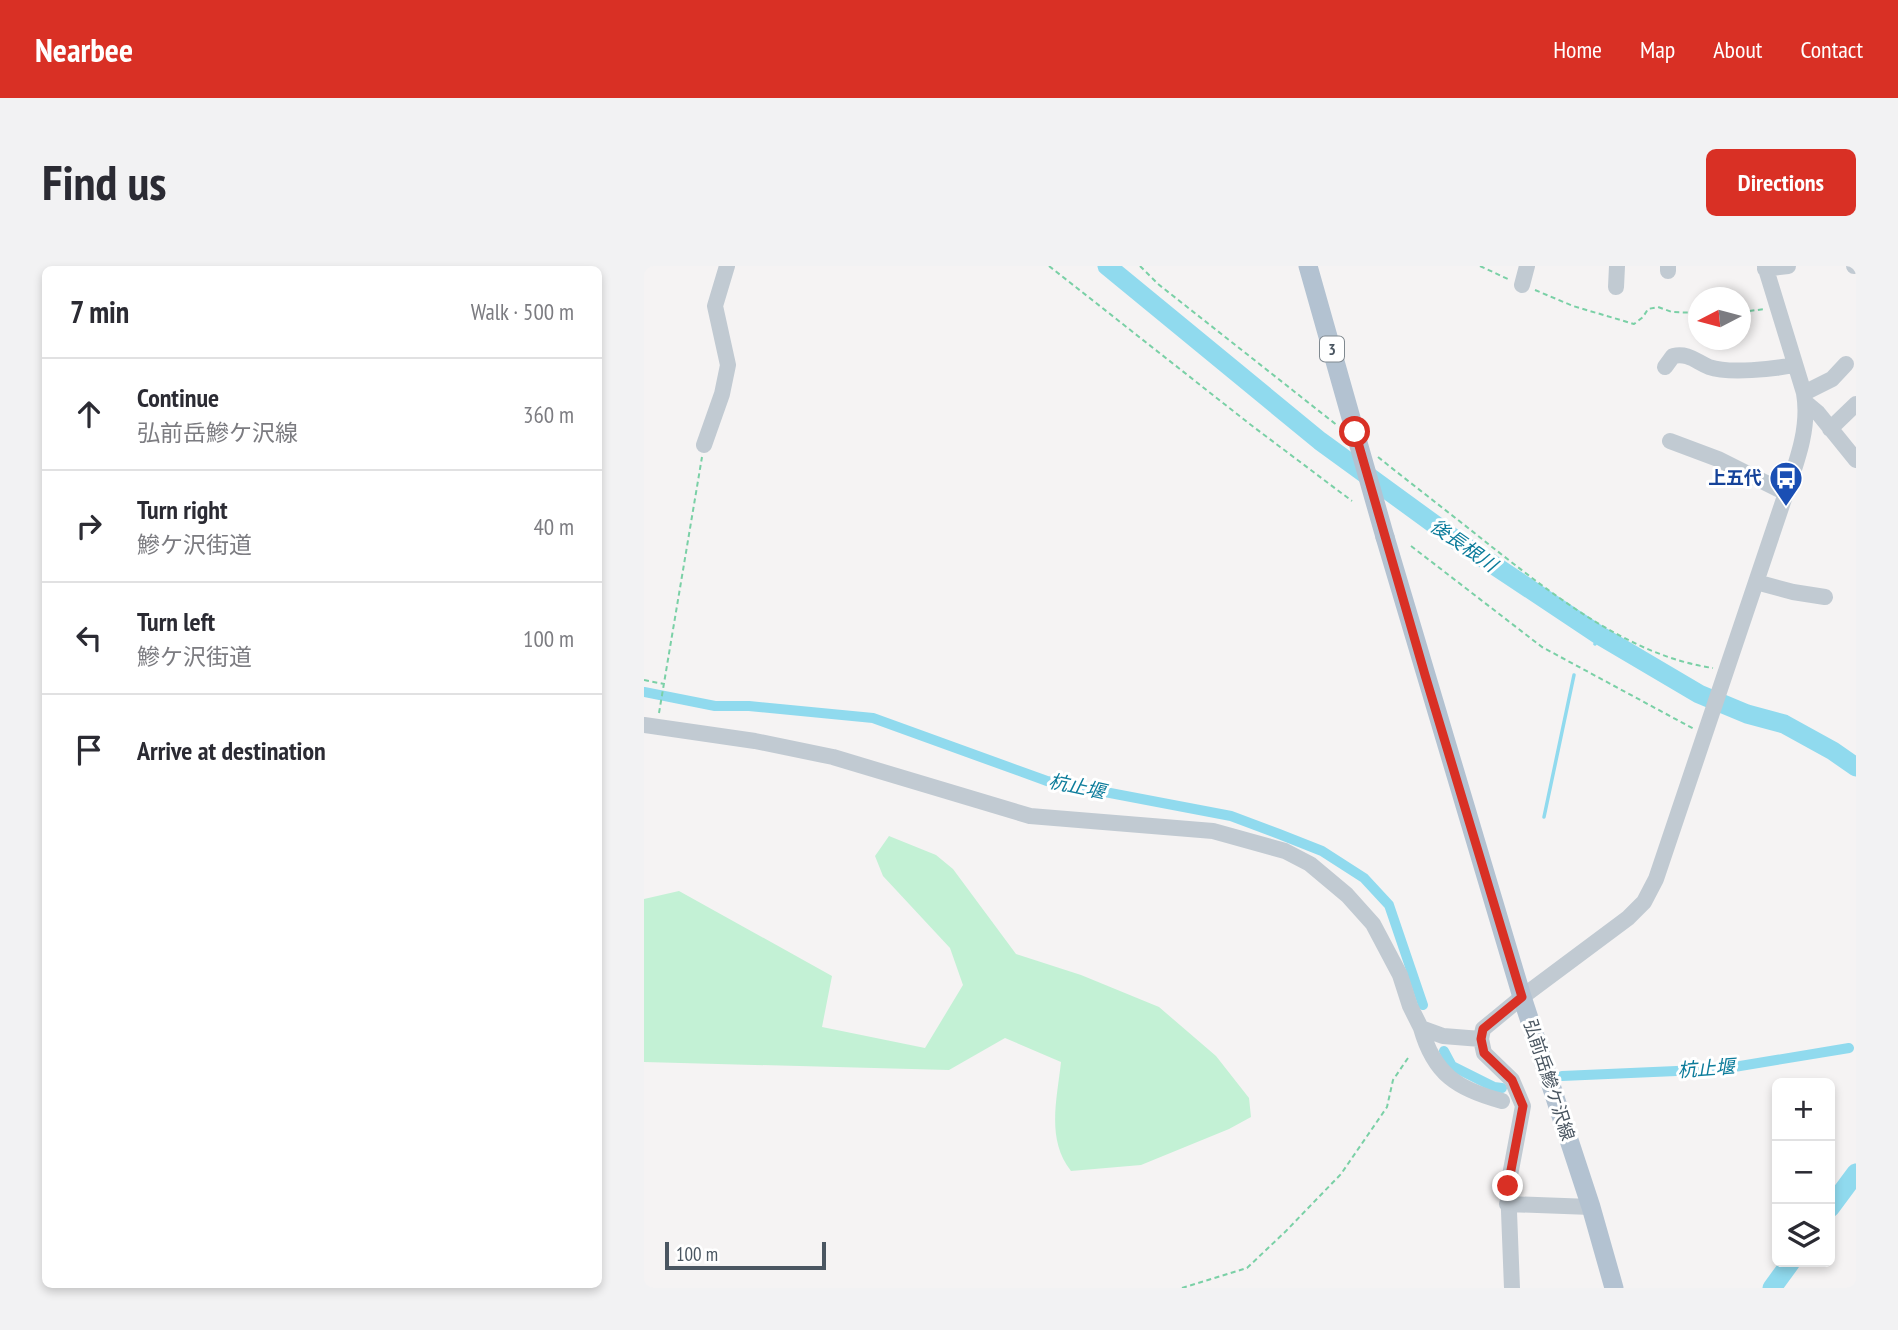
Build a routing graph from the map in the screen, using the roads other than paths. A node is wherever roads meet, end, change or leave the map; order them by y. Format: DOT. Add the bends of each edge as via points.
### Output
graph roads {
  1 [pos="727,266"];
  2 [pos="1308,266"];
  3 [pos="1527,266"];
  4 [pos="1617,266"];
  5 [pos="1788,266"];
  6 [pos="1765,268"];
  7 [pos="1522,285"];
  8 [pos="1616,287"];
  9 [pos="1846,364"];
  10 [pos="1794,365"];
  11 [pos="1665,368"];
  12 [pos="1805,398"];
  13 [pos="1856,404"];
  14 [pos="1830,429"];
  15 [pos="1670,441"];
  16 [pos="704,445"];
  17 [pos="1856,460"];
  18 [pos="1786,493"];
  19 [pos="1756,582"];
  20 [pos="1825,597"];
  21 [pos="651,722"];
  22 [pos="1522,997"];
  23 [pos="1421,1028"];
  24 [pos="1481,1039"];
  25 [pos="1502,1101"];
  26 [pos="1507,1204"];
  27 [pos="1591,1207"];
  28 [pos="1512,1288"];
  29 [pos="1614,1288"];
  1 -- 16 [label="street" via="715,306 728,365"];
  2 -- 22 [label="main road, 弘前岳鰺ケ沢線 / 3, bridge" via="1348,430 1385,537"];
  3 -- 7 [label="street"];
  4 -- 8 [label="street"];
  5 -- 6 [label="street"];
  6 -- 10 [label="street"];
  9 -- 12 [label="street"];
  10 -- 11 [label="street" via="1770,370 1710,368 1681,354 1673,356"];
  10 -- 12 [label="street"];
  12 -- 14 [label="street"];
  12 -- 18 [label="street" via="1803,436"];
  13 -- 14 [label="street"];
  14 -- 17 [label="street"];
  15 -- 18 [label="street"];
  18 -- 19 [label="street"];
  19 -- 20 [label="street"];
  19 -- 22 [label="street" via="1656,879 1644,902"];
  21 -- 23 [label="street" via="833,757 1030,816 1213,831 1285,851 1310,863 1373,924"];
  22 -- 24 [label="street" via="1483,1029"];
  22 -- 27 [label="main road, 弘前岳鰺ケ沢線 / 3"];
  23 -- 24 [label="street" via="1443,1036"];
  23 -- 25 [label="street" via="1426,1046 1455,1084"];
  24 -- 26 [label="street" via="1484,1053 1512,1080 1523,1106"];
  26 -- 27 [label="street"];
  26 -- 28 [label="street"];
  27 -- 29 [label="main road, 弘前岳鰺ケ沢線 / 3"];
}
